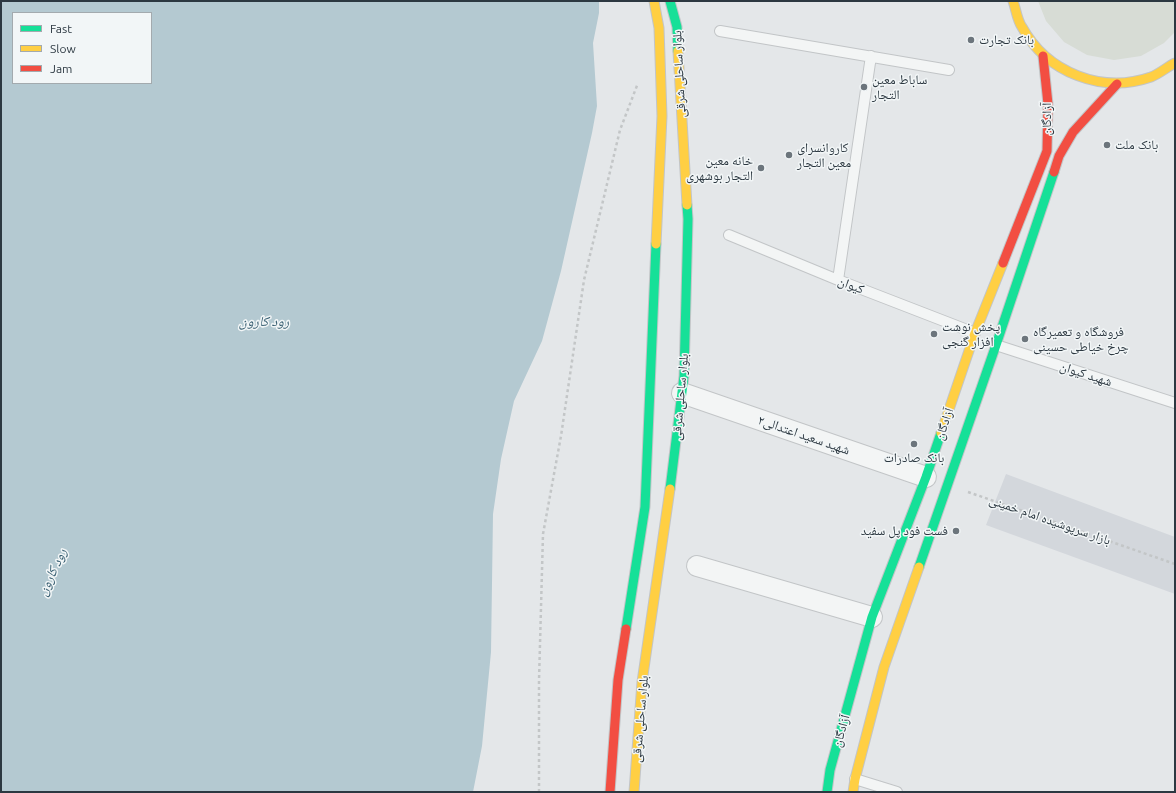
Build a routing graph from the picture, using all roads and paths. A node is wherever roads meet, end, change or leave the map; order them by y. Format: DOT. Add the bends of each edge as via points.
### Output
graph roads {
  1 [pos="654,1"];
  2 [pos="670,1"];
  3 [pos="1013,1"];
  4 [pos="720,31"];
  5 [pos="871,56"];
  6 [pos="1043,56"];
  7 [pos="1175,63"];
  8 [pos="949,70"];
  9 [pos="640,79"];
  10 [pos="1117,84"];
  11 [pos="729,235"];
  12 [pos="838,280"];
  13 [pos="975,333"];
  14 [pos="996,345"];
  15 [pos="682,393"];
  16 [pos="1175,403"];
  17 [pos="926,477"];
  18 [pos="948,485"];
  19 [pos="1175,564"];
  20 [pos="697,566"];
  21 [pos="872,617"];
  22 [pos="855,779"];
  23 [pos="539,792"];
  24 [pos="610,792"];
  25 [pos="634,792"];
  26 [pos="827,792"];
  27 [pos="853,792"];
  28 [pos="897,792"];
  1 -- 24 [label="main road, بلوار ساحلی شرقی" via="659,28 662,116 645,507 618,680"];
  2 -- 15 [label="main road, بلوار ساحلی شرقی" via="677,27 688,219"];
  3 -- 6 [label="main road" via="1026,35"];
  4 -- 5 [label="lane"];
  5 -- 8 [label="lane"];
  5 -- 12 [label="lane"];
  6 -- 10 [label="main road" via="1065,72 1090,81"];
  6 -- 13 [label="main road, آزادگان" via="1048,104 1047,151"];
  7 -- 10 [label="main road" via="1168,69 1143,80"];
  9 -- 23 [label="path" via="620,130 584,280 561,436 543,534"];
  10 -- 14 [label="main road, آزادگان" via="1073,132 1059,156"];
  11 -- 12 [label="lane, کیوان"];
  12 -- 13 [label="lane, کیوان"];
  13 -- 17 [label="main road, آزادگان"];
  14 -- 16 [label="lane, شهید کیوان"];
  14 -- 18 [label="main road, آزادگان"];
  15 -- 17 [label="street, شهید سعید اعتدالی۲"];
  15 -- 25 [label="main road, بلوار ساحلی شرقی" via="642,682"];
  17 -- 21 [label="main road, آزادگان"];
  18 -- 19 [label="path, بازار سرپوشیده امام خمینی"];
  18 -- 22 [label="main road, آزادگان" via="884,667"];
  20 -- 21 [label="street"];
  21 -- 26 [label="main road, آزادگان" via="830,770"];
  22 -- 27 [label="main road, آزادگان"];
  22 -- 28 [label="lane"];
}
